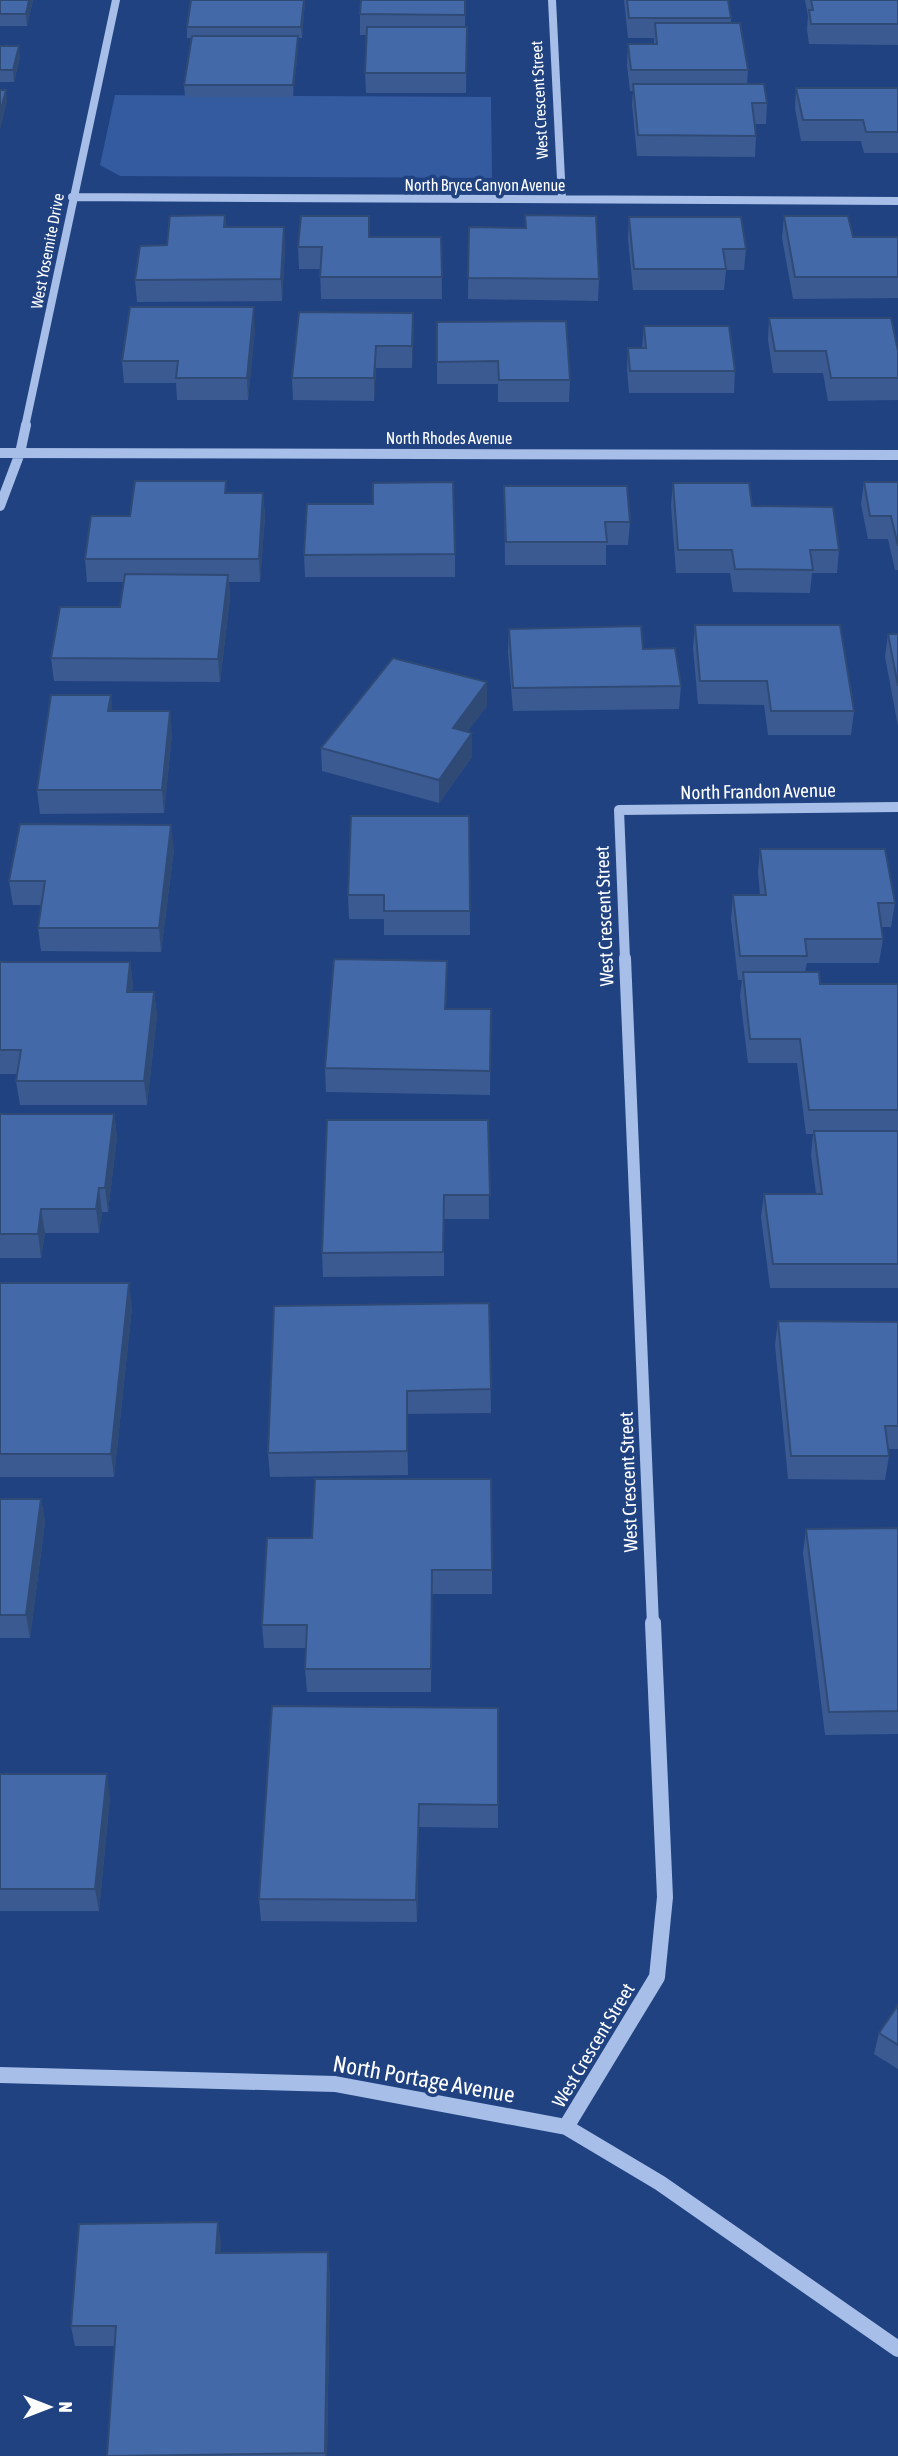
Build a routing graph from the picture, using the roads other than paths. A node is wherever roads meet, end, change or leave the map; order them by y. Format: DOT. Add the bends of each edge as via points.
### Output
graph roads {
  1 [pos="116,0"];
  2 [pos="552,0"];
  3 [pos="72,197"];
  4 [pos="562,199"];
  5 [pos="898,201"];
  6 [pos="0,453"];
  7 [pos="20,453"];
  8 [pos="898,454"];
  9 [pos="0,506"];
  10 [pos="898,807"];
  11 [pos="619,810"];
  12 [pos="0,2075"];
  13 [pos="566,2127"];
  14 [pos="898,2349"];
  1 -- 3 [label="street, West Yosemite Drive"];
  2 -- 4 [label="street, West Crescent Street"];
  3 -- 4 [label="street, North Bryce Canyon Avenue"];
  3 -- 7 [label="street, West Yosemite Drive"];
  4 -- 5 [label="street, North Bryce Canyon Avenue"];
  6 -- 7 [label="street, North Rhodes Avenue"];
  7 -- 8 [label="street, North Rhodes Avenue"];
  7 -- 9 [label="street, West Yosemite Drive"];
  10 -- 11 [label="street, North Frandon Avenue"];
  11 -- 13 [label="street, West Crescent Street" via="665,1897 657,1977"];
  12 -- 13 [label="street, North Portage Avenue" via="335,2084"];
  13 -- 14 [label="street, North Portage Avenue" via="660,2183"];
}
